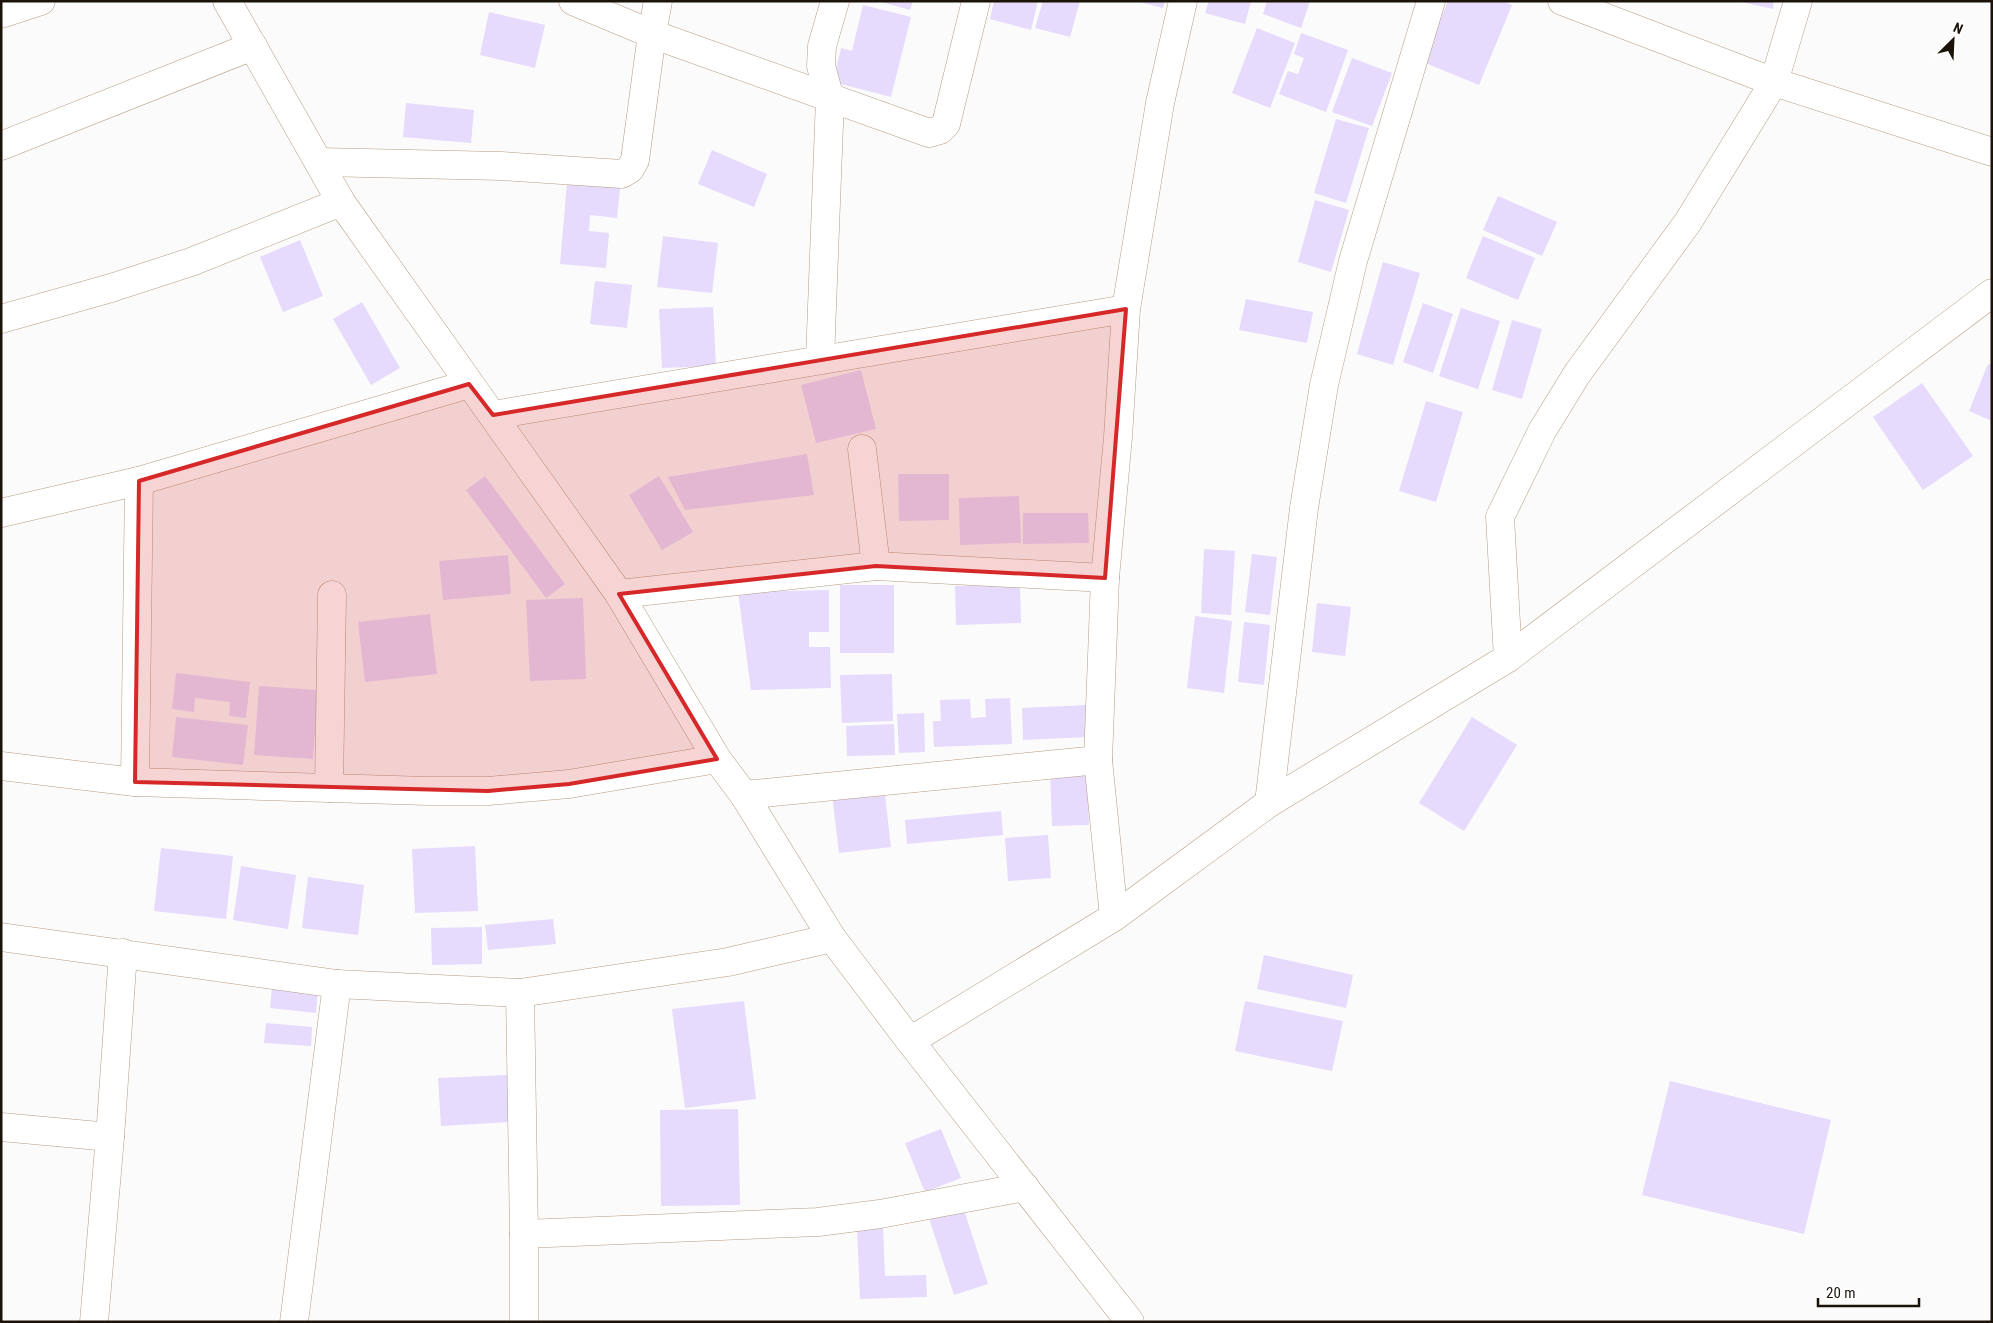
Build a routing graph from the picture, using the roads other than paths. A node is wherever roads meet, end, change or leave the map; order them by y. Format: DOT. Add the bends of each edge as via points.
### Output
graph roads {
  1 [pos="41,1"];
  2 [pos="573,1"];
  3 [pos="658,1"];
  4 [pos="835,1"];
  5 [pos="976,1"];
  6 [pos="1183,1"];
  7 [pos="1431,1"];
  8 [pos="1562,1"];
  9 [pos="1798,1"];
  10 [pos="236,7"];
  11 [pos="1,14"];
  12 [pos="652,34"];
  13 [pos="253,46"];
  14 [pos="1774,82"];
  15 [pos="830,99"];
  16 [pos="1,146"];
  17 [pos="1992,152"];
  18 [pos="319,162"];
  19 [pos="341,202"];
  20 [pos="1992,293"];
  21 [pos="1126,309"];
  22 [pos="1,319"];
  23 [pos="820,359"];
  24 [pos="469,384"];
  25 [pos="492,415"];
  26 [pos="862,449"];
  27 [pos="139,481"];
  28 [pos="1,513"];
  29 [pos="876,566"];
  30 [pos="1106,578"];
  31 [pos="619,594"];
  32 [pos="332,595"];
  33 [pos="1508,658"];
  34 [pos="716,759"];
  35 [pos="1098,760"];
  36 [pos="1,766"];
  37 [pos="135,782"];
  38 [pos="329,788"];
  39 [pos="744,795"];
  40 [pos="1269,803"];
  41 [pos="1114,917"];
  42 [pos="1,937"];
  43 [pos="832,938"];
  44 [pos="123,953"];
  45 [pos="337,984"];
  46 [pos="520,993"];
  47 [pos="910,1041"];
  48 [pos="1,1127"];
  49 [pos="110,1137"];
  50 [pos="1025,1187"];
  51 [pos="524,1234"];
  52 [pos="94,1322"];
  53 [pos="294,1322"];
  54 [pos="524,1322"];
  55 [pos="1130,1322"];
  1 -- 11 [label="street"];
  2 -- 12 [label="street"];
  3 -- 12 [label="street"];
  4 -- 15 [label="street" via="822,46 821,66"];
  5 -- 15 [label="street" via="946,124 940,130 929,133"];
  6 -- 21 [label="street" via="1160,103"];
  7 -- 40 [label="street" via="1353,262 1324,385 1304,508"];
  8 -- 14 [label="street"];
  9 -- 14 [label="street"];
  10 -- 13 [label="street"];
  12 -- 15 [label="street"];
  12 -- 18 [label="street" via="635,160 622,174 501,166"];
  13 -- 16 [label="street"];
  13 -- 18 [label="street"];
  14 -- 17 [label="street"];
  14 -- 33 [label="street" via="1688,222 1577,374 1542,431 1500,517"];
  15 -- 23 [label="street"];
  18 -- 19 [label="street"];
  19 -- 22 [label="street" via="191,262"];
  19 -- 24 [label="street"];
  20 -- 33 [label="street"];
  21 -- 23 [label="street"];
  21 -- 30 [label="street"];
  23 -- 25 [label="street"];
  24 -- 25 [label="street"];
  24 -- 27 [label="street"];
  25 -- 31 [label="street"];
  26 -- 29 [label="street"];
  27 -- 28 [label="street"];
  27 -- 37 [label="street"];
  29 -- 30 [label="street"];
  29 -- 31 [label="street"];
  30 -- 35 [label="street"];
  31 -- 34 [label="street"];
  32 -- 38 [label="street"];
  33 -- 40 [label="street"];
  34 -- 38 [label="street" via="570,784 488,791"];
  34 -- 39 [label="street"];
  35 -- 39 [label="street"];
  35 -- 41 [label="street"];
  36 -- 37 [label="street"];
  37 -- 38 [label="street"];
  39 -- 43 [label="street"];
  40 -- 41 [label="street"];
  41 -- 47 [label="street"];
  42 -- 44 [label="street"];
  43 -- 46 [label="street" via="728,962"];
  43 -- 47 [label="street"];
  44 -- 45 [label="street"];
  44 -- 49 [label="street"];
  45 -- 46 [label="street"];
  45 -- 53 [label="street"];
  46 -- 51 [label="street"];
  47 -- 50 [label="street"];
  48 -- 49 [label="street"];
  49 -- 52 [label="street"];
  50 -- 51 [label="street" via="818,1222"];
  50 -- 55 [label="street"];
  51 -- 54 [label="street"];
}
